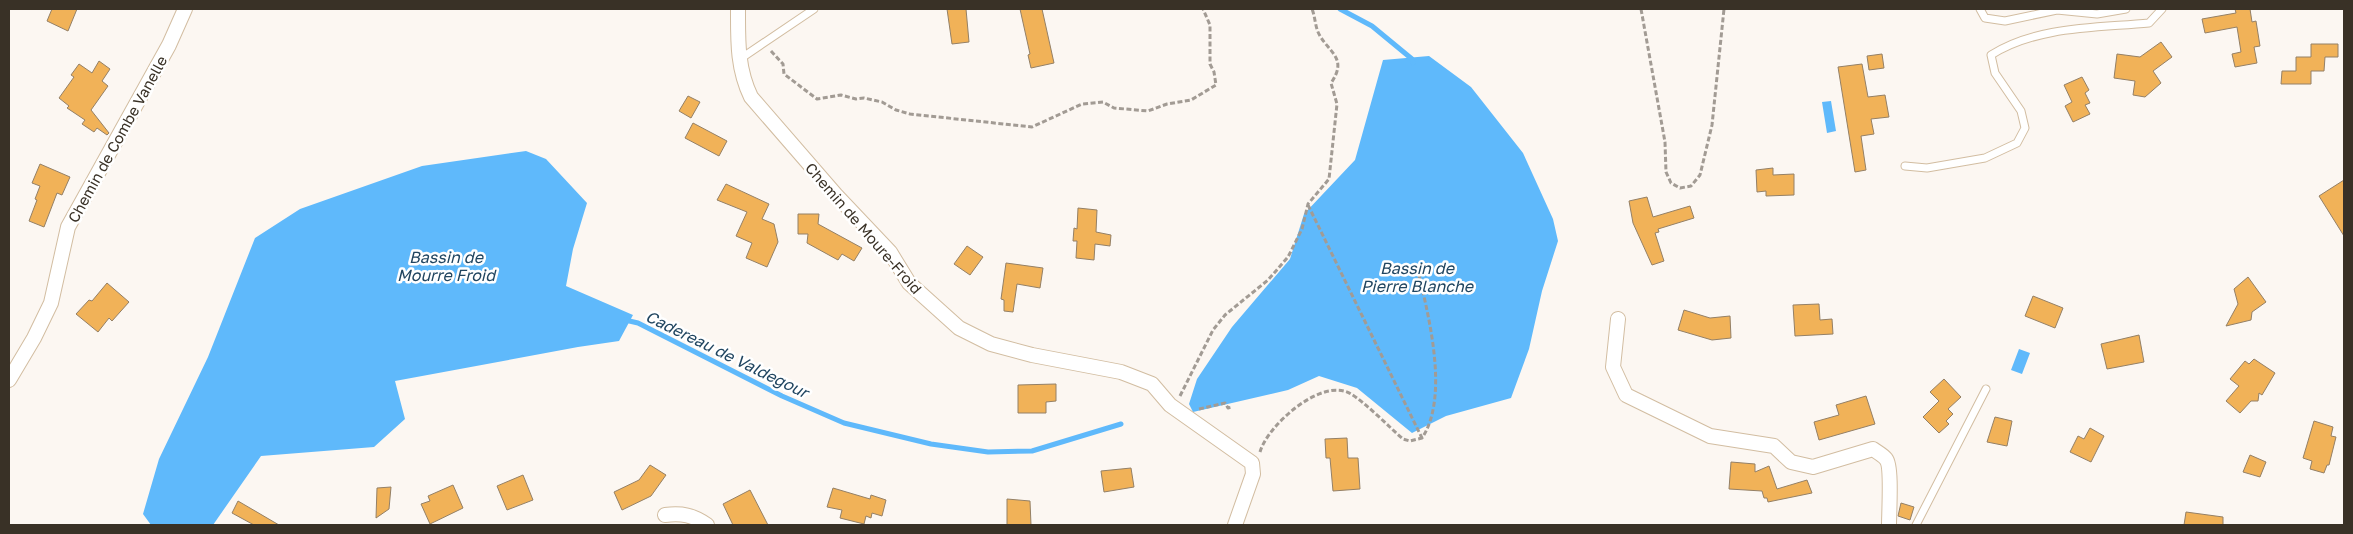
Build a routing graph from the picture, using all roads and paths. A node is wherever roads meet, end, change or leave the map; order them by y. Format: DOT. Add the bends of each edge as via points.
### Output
graph roads {
  1 [pos="185,9"];
  2 [pos="738,9"];
  3 [pos="814,9"];
  4 [pos="1203,9"];
  5 [pos="1312,9"];
  6 [pos="1641,9"];
  7 [pos="1724,9"];
  8 [pos="1980,9"];
  9 [pos="2126,9"];
  10 [pos="2162,9"];
  11 [pos="759,46"];
  12 [pos="740,59"];
  13 [pos="1905,166"];
  14 [pos="1308,204"];
  15 [pos="1416,267"];
  16 [pos="1618,319"];
  17 [pos="9,380"];
  18 [pos="1986,389"];
  19 [pos="1232,407"];
  20 [pos="1176,409"];
  21 [pos="1422,438"];
  22 [pos="1252,463"];
  23 [pos="665,515"];
  24 [pos="707,525"];
  25 [pos="1235,525"];
  26 [pos="1889,525"];
  27 [pos="1916,525"];
  1 -- 17 [label="street, Chemin de Combe Vanelle" via="169,45 68,227 51,303"];
  2 -- 12 [label="street, Chemin de Moure-Froid"];
  3 -- 11 [label="lane"];
  4 -- 11 [label="path" via="1210,25 1210,64 1216,85 1191,100 1148,111 1114,108 1103,102 1082,104 1032,127 910,114 864,98 841,95 818,99 784,74 783,64 772,52"];
  5 -- 14 [label="path" via="1318,32 1334,51 1338,62 1337,75 1331,83 1337,104 1328,179"];
  6 -- 7 [label="path" via="1665,142 1666,172 1671,182 1680,188 1691,186 1700,175 1712,125"];
  8 -- 9 [label="lane" via="1985,18 2005,21 2057,10 2096,14"];
  10 -- 13 [label="lane" via="2149,23 2047,33 2009,43 1991,54 1995,73 2021,111 2025,128 2017,143 1985,158 1927,168"];
  11 -- 12 [label="lane"];
  12 -- 20 [label="street, Chemin de Moure-Froid" via="742,78 751,97 836,196 890,252 909,283 959,328 991,344 1032,356 1121,372 1152,384"];
  14 -- 20 [label="path" via="1302,229 1288,257 1268,280 1225,315 1213,330"];
  14 -- 21 [label="path"];
  15 -- 21 [label="path" via="1430,322 1434,362 1434,408"];
  16 -- 26 [label="street" via="1613,367 1626,395 1710,436 1774,446 1791,462 1813,467 1873,449 1887,459 1891,473"];
  18 -- 27 [label="lane"];
  19 -- 20 [label="path" via="1228,408 1225,403"];
  20 -- 22 [label="street, Chemin de Moure-Froid"];
  21 -- 22 [label="path" via="1403,439 1350,393 1333,389 1315,395 1296,408 1267,435"];
  22 -- 25 [label="street" via="1252,474"];
  23 -- 24 [label="street" via="695,516"];
}
